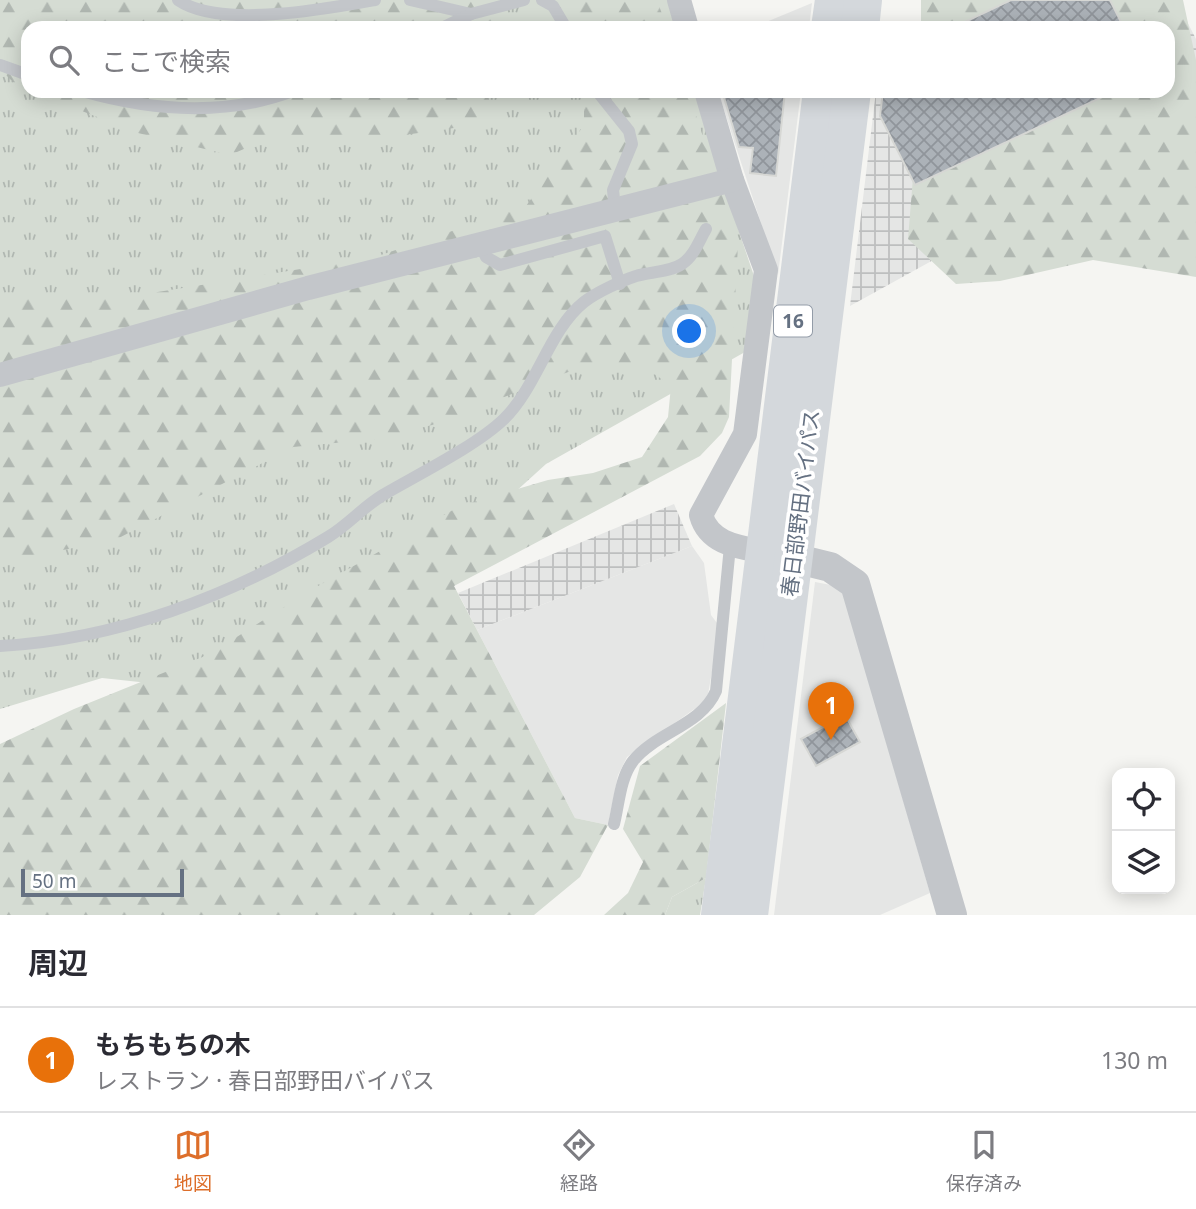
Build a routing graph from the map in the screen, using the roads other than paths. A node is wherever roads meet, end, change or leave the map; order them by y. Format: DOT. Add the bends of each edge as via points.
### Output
graph roads {
  1 [pos="178,0"];
  2 [pos="375,0"];
  3 [pos="410,0"];
  4 [pos="524,0"];
  5 [pos="542,0"];
  6 [pos="678,0"];
  7 [pos="834,0"];
  8 [pos="863,0"];
  9 [pos="277,7"];
  10 [pos="471,14"];
  11 [pos="456,21"];
  12 [pos="562,21"];
  13 [pos="685,21"];
  14 [pos="831,21"];
  15 [pos="861,21"];
  16 [pos="0,65"];
  17 [pos="21,72"];
  18 [pos="106,98"];
  19 [pos="268,98"];
  20 [pos="603,98"];
  21 [pos="708,98"];
  22 [pos="821,98"];
  23 [pos="851,98"];
  24 [pos="732,180"];
  25 [pos="615,209"];
  26 [pos="706,229"];
  27 [pos="481,244"];
  28 [pos="620,284"];
  29 [pos="0,375"];
  30 [pos="762,552"];
  31 [pos="0,646"];
  32 [pos="614,824"];
  33 [pos="720,915"];
  34 [pos="749,915"];
  35 [pos="952,915"];
  1 -- 9 [label="lane" via="210,13"];
  2 -- 9 [label="lane" via="306,13"];
  3 -- 10 [label="lane"];
  4 -- 10 [label="lane"];
  5 -- 12 [label="lane" via="553,6"];
  6 -- 13 [label="street"];
  7 -- 14 [label="highway"];
  8 -- 15 [label="highway"];
  10 -- 11 [label="lane"];
  16 -- 17 [label="lane"];
  18 -- 19 [label="lane" via="184,109 237,107"];
  20 -- 25 [label="lane" via="629,131 632,144 613,190"];
  21 -- 24 [label="street"];
  22 -- 30 [label="highway, 春日部野田バイパス / 16"];
  23 -- 30 [label="highway, 春日部野田バイパス / 16"];
  24 -- 25 [label="street"];
  24 -- 30 [label="street" via="766,270 745,434 701,515 704,526"];
  25 -- 27 [label="street"];
  26 -- 28 [label="lane" via="680,265"];
  27 -- 28 [label="lane" via="485,257 500,265 606,236"];
  27 -- 29 [label="street"];
  28 -- 31 [label="lane" via="584,302 503,420 273,569 219,594 122,625 35,644"];
  30 -- 32 [label="lane" via="722,600 724,626 709,706 634,760 624,777"];
  30 -- 33 [label="highway, 春日部野田バイパス / 16"];
  30 -- 34 [label="highway, 春日部野田バイパス / 16"];
  30 -- 35 [label="street" via="830,567 855,584"];
}
